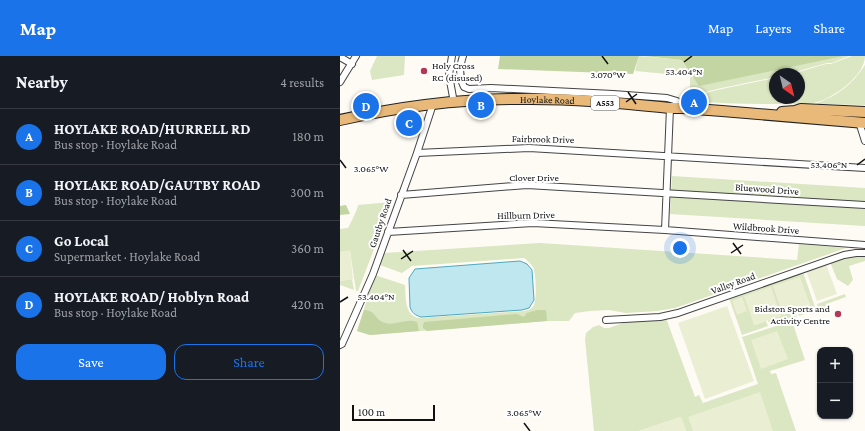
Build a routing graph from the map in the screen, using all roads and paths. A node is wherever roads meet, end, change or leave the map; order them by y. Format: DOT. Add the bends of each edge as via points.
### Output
graph roads {
  1 [pos="356,56"];
  2 [pos="452,56"];
  3 [pos="463,56"];
  4 [pos="340,57"];
  5 [pos="352,64"];
  6 [pos="340,82"];
  7 [pos="454,103"];
  8 [pos="433,104"];
  9 [pos="674,104"];
  10 [pos="865,112"];
  11 [pos="756,113"];
  12 [pos="340,120"];
  13 [pos="862,122"];
  14 [pos="865,142"];
  15 [pos="417,153"];
  16 [pos="668,155"];
  17 [pos="865,168"];
  18 [pos="667,193"];
  19 [pos="401,195"];
  20 [pos="865,205"];
  21 [pos="665,230"];
  22 [pos="388,232"];
  23 [pos="865,244"];
  24 [pos="865,253"];
  25 [pos="606,320"];
  26 [pos="340,345"];
  1 -- 5 [label="street"];
  2 -- 7 [label="street" via="448,75"];
  3 -- 9 [label="street, Hoylake Road" via="460,79 464,87 469,89 613,94 667,98"];
  4 -- 5 [label="street"];
  5 -- 6 [label="street"];
  7 -- 8 [label="main road, Hoylake Road / A553"];
  7 -- 9 [label="main road, Hoylake Road / A553" via="519,99"];
  8 -- 12 [label="main road, Hoylake Road / A553"];
  8 -- 15 [label="street, Gautby Road"];
  9 -- 11 [label="main road, Hoylake Road / A553" via="682,108"];
  9 -- 16 [label="street"];
  10 -- 11 [label="main road, Hoylake Road / A553" via="801,109"];
  11 -- 13 [label="main road, Hoylake Road / A553"];
  13 -- 14 [label="street"];
  15 -- 16 [label="street, Fairbrook Drive" via="529,148"];
  15 -- 19 [label="street, Gautby Road"];
  16 -- 17 [label="street, Fairbrook Drive"];
  16 -- 18 [label="street"];
  18 -- 19 [label="street, Clover Drive" via="527,185"];
  18 -- 20 [label="street, Bluewood Drive"];
  18 -- 21 [label="street"];
  19 -- 22 [label="street, Gautby Road"];
  21 -- 22 [label="street, Hillburn Drive" via="533,223"];
  21 -- 23 [label="street, Wildbrook Drive"];
  22 -- 26 [label="street, Gautby Road" via="370,281"];
  24 -- 25 [label="street, Valley Road" via="844,255 678,313 660,317"];
}
